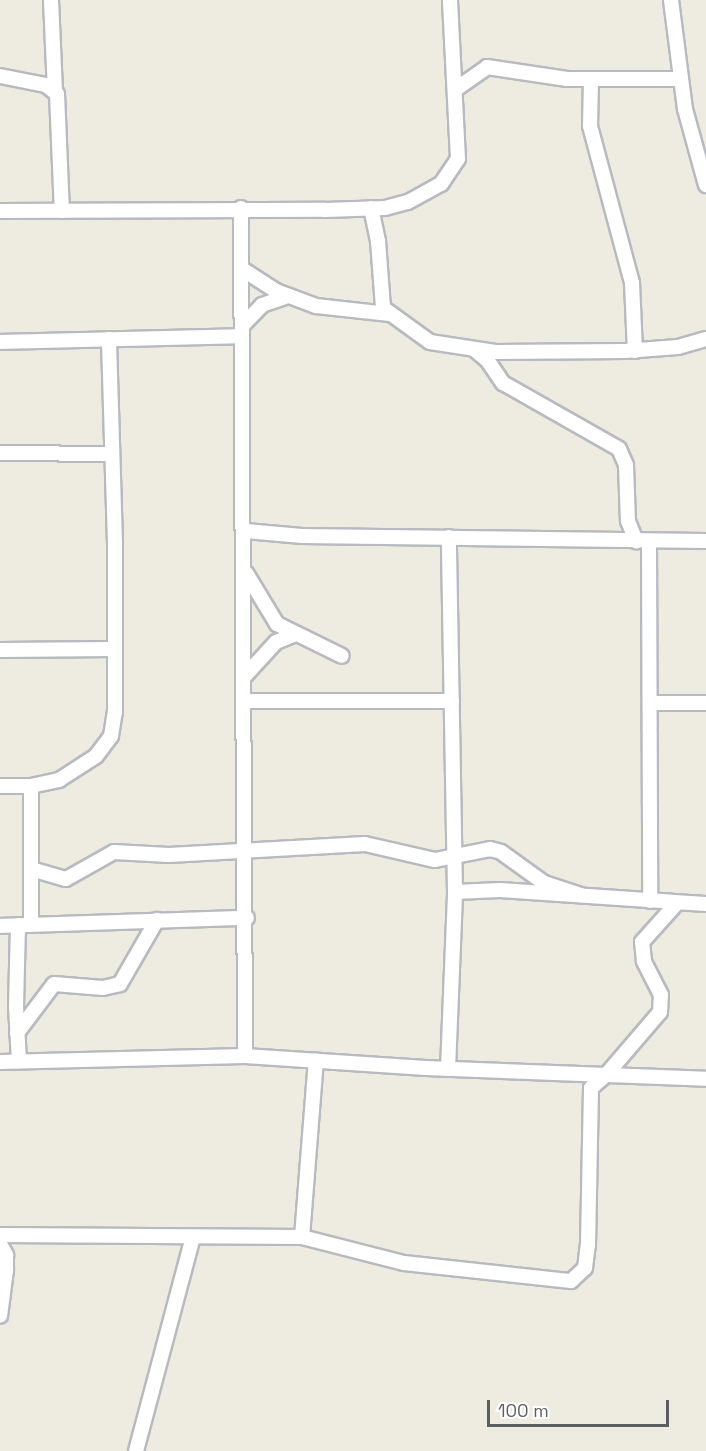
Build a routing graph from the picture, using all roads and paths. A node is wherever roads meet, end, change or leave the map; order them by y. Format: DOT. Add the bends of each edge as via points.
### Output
graph roads {
  1 [pos="51,0"];
  2 [pos="450,0"];
  3 [pos="670,0"];
  4 [pos="0,76"];
  5 [pos="591,79"];
  6 [pos="681,79"];
  7 [pos="456,89"];
  8 [pos="55,90"];
  9 [pos="706,185"];
  10 [pos="241,208"];
  11 [pos="371,208"];
  12 [pos="0,211"];
  13 [pos="62,211"];
  14 [pos="242,269"];
  15 [pos="288,296"];
  16 [pos="388,314"];
  17 [pos="242,331"];
  18 [pos="109,339"];
  19 [pos="706,339"];
  20 [pos="0,342"];
  21 [pos="475,350"];
  22 [pos="634,351"];
  23 [pos="0,453"];
  24 [pos="111,454"];
  25 [pos="246,531"];
  26 [pos="449,537"];
  27 [pos="642,542"];
  28 [pos="706,542"];
  29 [pos="245,571"];
  30 [pos="297,634"];
  31 [pos="115,649"];
  32 [pos="0,650"];
  33 [pos="342,656"];
  34 [pos="243,678"];
  35 [pos="243,701"];
  36 [pos="452,701"];
  37 [pos="652,703"];
  38 [pos="706,703"];
  39 [pos="0,786"];
  40 [pos="31,786"];
  41 [pos="245,849"];
  42 [pos="454,858"];
  43 [pos="31,869"];
  44 [pos="455,892"];
  45 [pos="582,895"];
  46 [pos="650,901"];
  47 [pos="677,903"];
  48 [pos="706,904"];
  49 [pos="247,918"];
  50 [pos="157,920"];
  51 [pos="25,925"];
  52 [pos="0,926"];
  53 [pos="17,1033"];
  54 [pos="245,1056"];
  55 [pos="19,1061"];
  56 [pos="316,1061"];
  57 [pos="0,1062"];
  58 [pos="448,1069"];
  59 [pos="606,1075"];
  60 [pos="706,1079"];
  61 [pos="0,1235"];
  62 [pos="193,1237"];
  63 [pos="302,1237"];
  64 [pos="0,1244"];
  65 [pos="0,1316"];
  66 [pos="136,1451"];
  1 -- 8 [label="street"];
  2 -- 7 [label="street"];
  3 -- 6 [label="street"];
  4 -- 8 [label="street"];
  5 -- 6 [label="street"];
  5 -- 7 [label="street" via="487,67"];
  5 -- 22 [label="street" via="590,126 632,283"];
  6 -- 9 [label="street"];
  7 -- 11 [label="street" via="460,150 448,176 408,202"];
  8 -- 13 [label="street" via="59,98"];
  10 -- 11 [label="street"];
  10 -- 13 [label="street"];
  10 -- 14 [label="street"];
  11 -- 16 [label="street" via="378,241 381,297"];
  12 -- 13 [label="street"];
  14 -- 15 [label="street"];
  14 -- 17 [label="street"];
  15 -- 16 [label="street" via="325,308"];
  15 -- 17 [label="street" via="262,305"];
  16 -- 21 [label="street" via="430,342"];
  17 -- 18 [label="street"];
  17 -- 25 [label="street"];
  18 -- 20 [label="street"];
  18 -- 24 [label="street"];
  19 -- 22 [label="street" via="678,347"];
  21 -- 22 [label="street"];
  21 -- 27 [label="street" via="503,383 619,449 628,482 628,522"];
  23 -- 24 [label="street"];
  24 -- 31 [label="street"];
  25 -- 26 [label="street"];
  25 -- 29 [label="street"];
  26 -- 27 [label="street"];
  26 -- 36 [label="street"];
  27 -- 28 [label="street"];
  27 -- 37 [label="street"];
  29 -- 30 [label="street" via="270,618"];
  29 -- 34 [label="street"];
  30 -- 33 [label="street"];
  30 -- 34 [label="street" via="276,642"];
  31 -- 32 [label="street"];
  31 -- 40 [label="street" via="115,712 108,742 76,771"];
  34 -- 35 [label="street"];
  35 -- 36 [label="street"];
  35 -- 41 [label="street"];
  36 -- 42 [label="street"];
  37 -- 38 [label="street"];
  37 -- 46 [label="street"];
  39 -- 40 [label="street"];
  40 -- 43 [label="street"];
  41 -- 42 [label="street" via="365,844 428,859"];
  41 -- 43 [label="street" via="169,855 114,852 66,879"];
  41 -- 49 [label="street"];
  42 -- 44 [label="street"];
  42 -- 45 [label="street" via="490,849 501,852 544,883"];
  43 -- 51 [label="street"];
  44 -- 45 [label="street" via="500,890"];
  44 -- 58 [label="street"];
  45 -- 46 [label="street"];
  46 -- 47 [label="street"];
  47 -- 48 [label="street"];
  47 -- 59 [label="street" via="642,942 644,961 661,995 660,1012"];
  49 -- 50 [label="street"];
  49 -- 54 [label="street"];
  50 -- 51 [label="street"];
  50 -- 53 [label="street" via="120,984 104,988 54,984"];
  51 -- 52 [label="street"];
  51 -- 53 [label="street"];
  53 -- 55 [label="street"];
  54 -- 55 [label="street" via="80,1063"];
  54 -- 56 [label="street"];
  55 -- 57 [label="street"];
  56 -- 58 [label="street"];
  56 -- 63 [label="street"];
  58 -- 59 [label="street"];
  59 -- 60 [label="street"];
  59 -- 63 [label="street" via="591,1088 588,1245 585,1268 571,1281 404,1263"];
  61 -- 62 [label="street"];
  62 -- 63 [label="street"];
  62 -- 66 [label="street"];
  64 -- 65 [label="street" via="6,1256 6,1270"];
}
